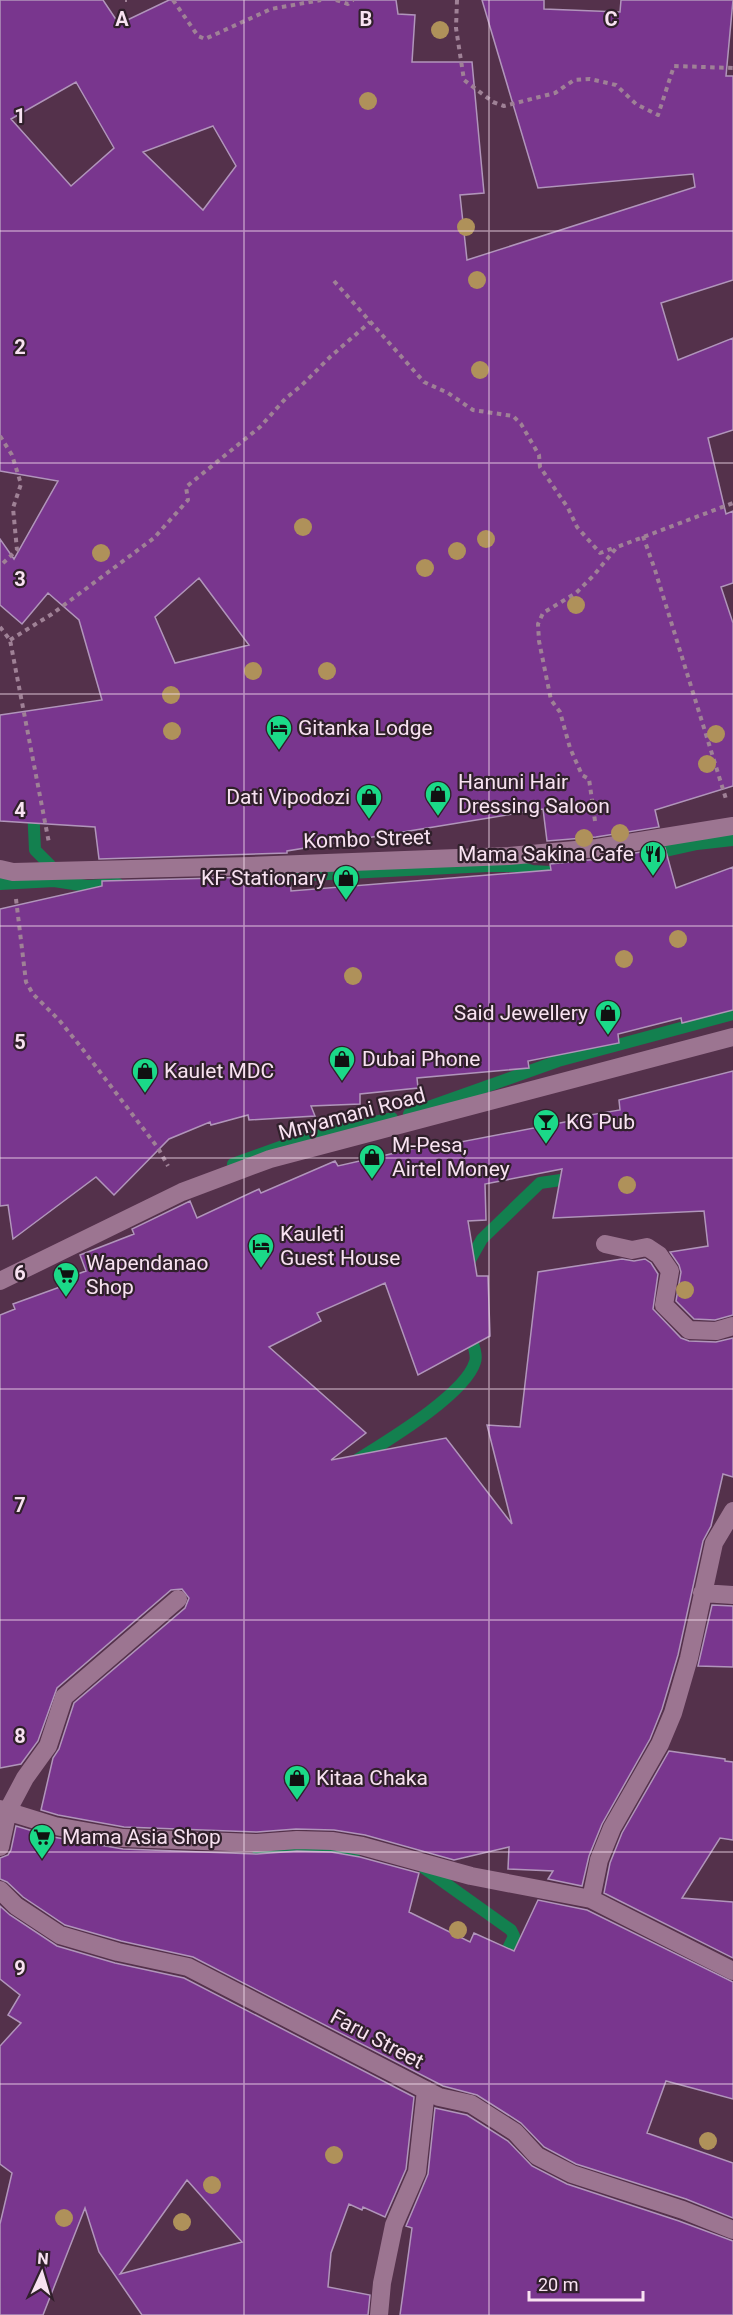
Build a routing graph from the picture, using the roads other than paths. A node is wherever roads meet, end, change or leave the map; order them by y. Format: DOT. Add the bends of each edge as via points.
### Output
graph roads {
  1 [pos="733,826"];
  2 [pos="6,871"];
  3 [pos="733,1037"];
  4 [pos="605,1244"];
  5 [pos="0,1281"];
  6 [pos="733,1326"];
  7 [pos="733,1511"];
  8 [pos="702,1593"];
  9 [pos="733,1595"];
  10 [pos="178,1599"];
  11 [pos="4,1809"];
  12 [pos="0,1847"];
  13 [pos="0,1890"];
  14 [pos="591,1899"];
  15 [pos="733,1971"];
  16 [pos="426,2091"];
  17 [pos="733,2230"];
  18 [pos="379,2315"];
  1 -- 2 [label="street, Kombo Street" via="597,848 509,856"];
  3 -- 5 [label="street, Mnyamani Road" via="270,1159 182,1192"];
  4 -- 6 [label="street" via="632,1250 647,1248 659,1255 670,1271 664,1305 689,1330 716,1331"];
  7 -- 8 [label="street" via="714,1543"];
  8 -- 9 [label="street"];
  8 -- 14 [label="street" via="673,1713 660,1744 612,1828 599,1860"];
  10 -- 11 [label="street" via="64,1697 48,1746"];
  11 -- 12 [label="street"];
  11 -- 14 [label="street" via="55,1826 123,1838 257,1843 332,1841 471,1876"];
  13 -- 16 [label="street, Faru Street" via="16,1906 60,1935 188,1967"];
  14 -- 15 [label="street"];
  16 -- 17 [label="street, Faru Street" via="471,2104 515,2132 537,2156 572,2174"];
  16 -- 18 [label="street" via="417,2172 394,2225"];
}
